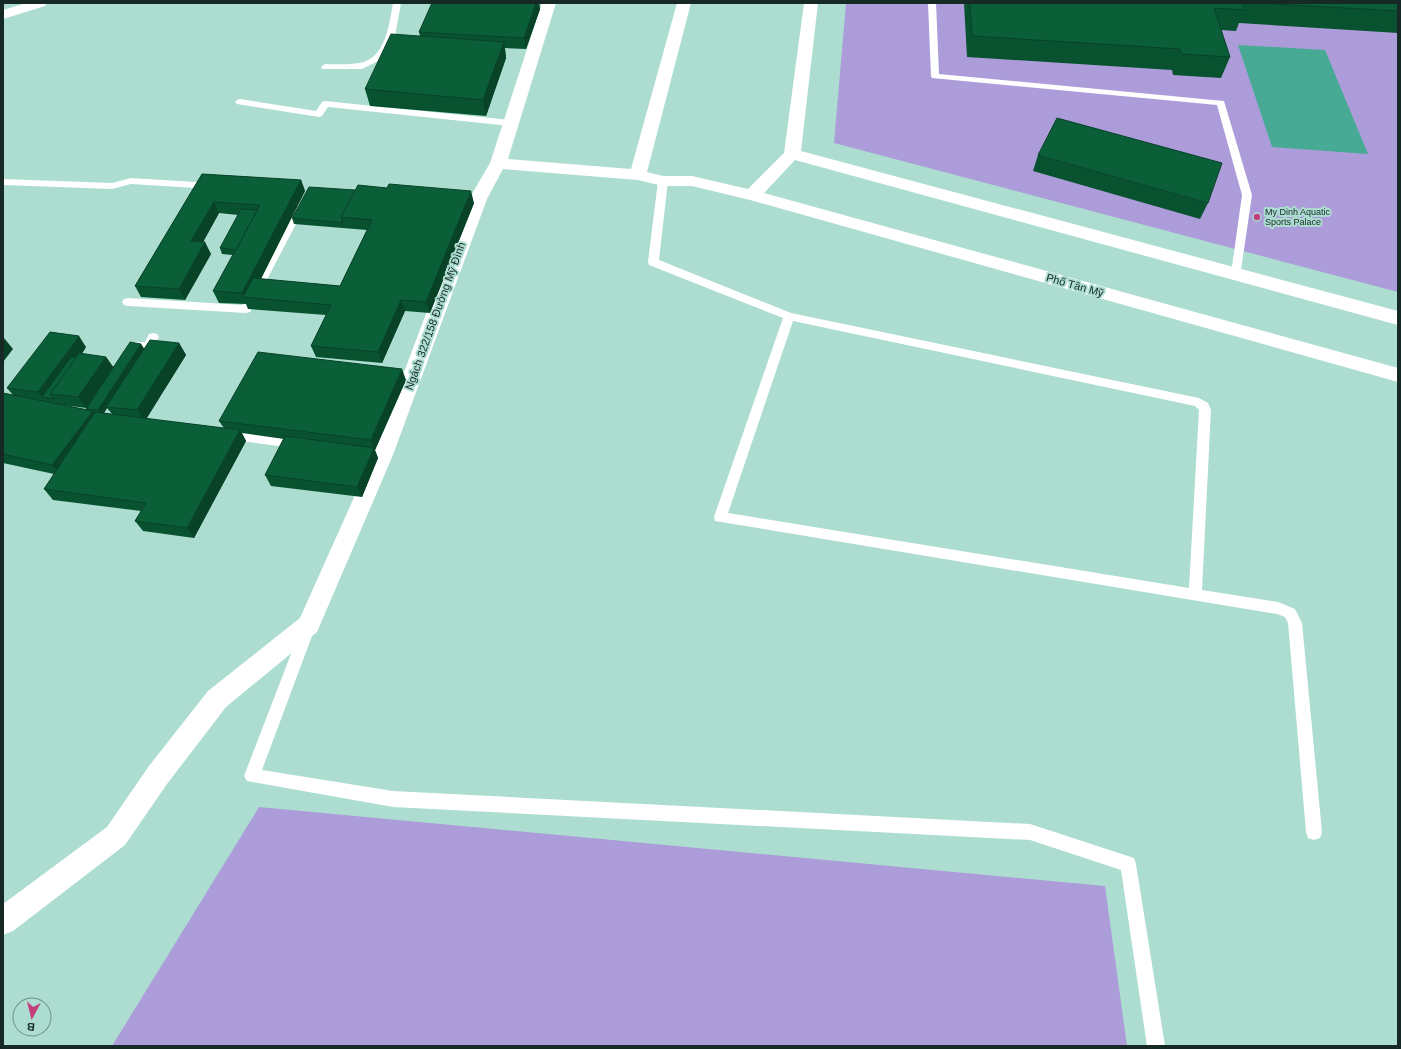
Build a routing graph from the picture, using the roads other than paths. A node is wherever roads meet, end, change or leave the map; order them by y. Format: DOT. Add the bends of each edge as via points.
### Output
graph roads {
  1 [pos="40,3"];
  2 [pos="397,3"];
  3 [pos="549,3"];
  4 [pos="684,3"];
  5 [pos="811,3"];
  6 [pos="932,3"];
  7 [pos="3,16"];
  8 [pos="325,67"];
  9 [pos="240,102"];
  10 [pos="510,123"];
  11 [pos="792,154"];
  12 [pos="498,163"];
  13 [pos="638,176"];
  14 [pos="663,181"];
  15 [pos="3,182"];
  16 [pos="226,186"];
  17 [pos="752,195"];
  18 [pos="306,197"];
  19 [pos="1236,274"];
  20 [pos="128,302"];
  21 [pos="789,316"];
  22 [pos="1398,318"];
  23 [pos="153,337"];
  24 [pos="120,364"];
  25 [pos="1398,375"];
  26 [pos="212,432"];
  27 [pos="313,446"];
  28 [pos="1195,593"];
  29 [pos="309,624"];
  30 [pos="1314,832"];
  31 [pos="3,921"];
  32 [pos="1156,1046"];
  1 -- 7 [label="street"];
  2 -- 8 [label="lane" via="391,36 379,57 362,66"];
  3 -- 10 [label="street, Ngách 322/158 Đường Mỹ Đình"];
  4 -- 13 [label="street"];
  5 -- 11 [label="street"];
  6 -- 19 [label="lane" via="935,76 1221,103 1247,195"];
  9 -- 10 [label="lane" via="319,114 325,104"];
  10 -- 12 [label="street, Ngách 322/158 Đường Mỹ Đình"];
  11 -- 17 [label="street"];
  11 -- 19 [label="street"];
  12 -- 13 [label="street, Phố Tân Mỹ"];
  12 -- 29 [label="street, Ngách 322/158 Đường Mỹ Đình" via="474,198"];
  13 -- 14 [label="street, Phố Tân Mỹ"];
  14 -- 17 [label="street, Phố Tân Mỹ" via="692,181"];
  14 -- 21 [label="lane" via="653,262"];
  15 -- 16 [label="lane" via="112,186 131,181"];
  17 -- 25 [label="street, Phố Tân Mỹ"];
  18 -- 20 [label="lane" via="246,309"];
  19 -- 22 [label="street"];
  21 -- 28 [label="lane" via="1199,402 1205,410"];
  21 -- 28 [label="lane" via="720,517"];
  23 -- 24 [label="lane" via="148,346 133,345"];
  26 -- 27 [label="lane"];
  28 -- 30 [label="lane" via="1278,608 1290,613 1295,623"];
  29 -- 31 [label="street" via="217,699 158,775 116,836"];
  29 -- 32 [label="lane" via="252,776 393,799 1030,832 1128,864"];
}
